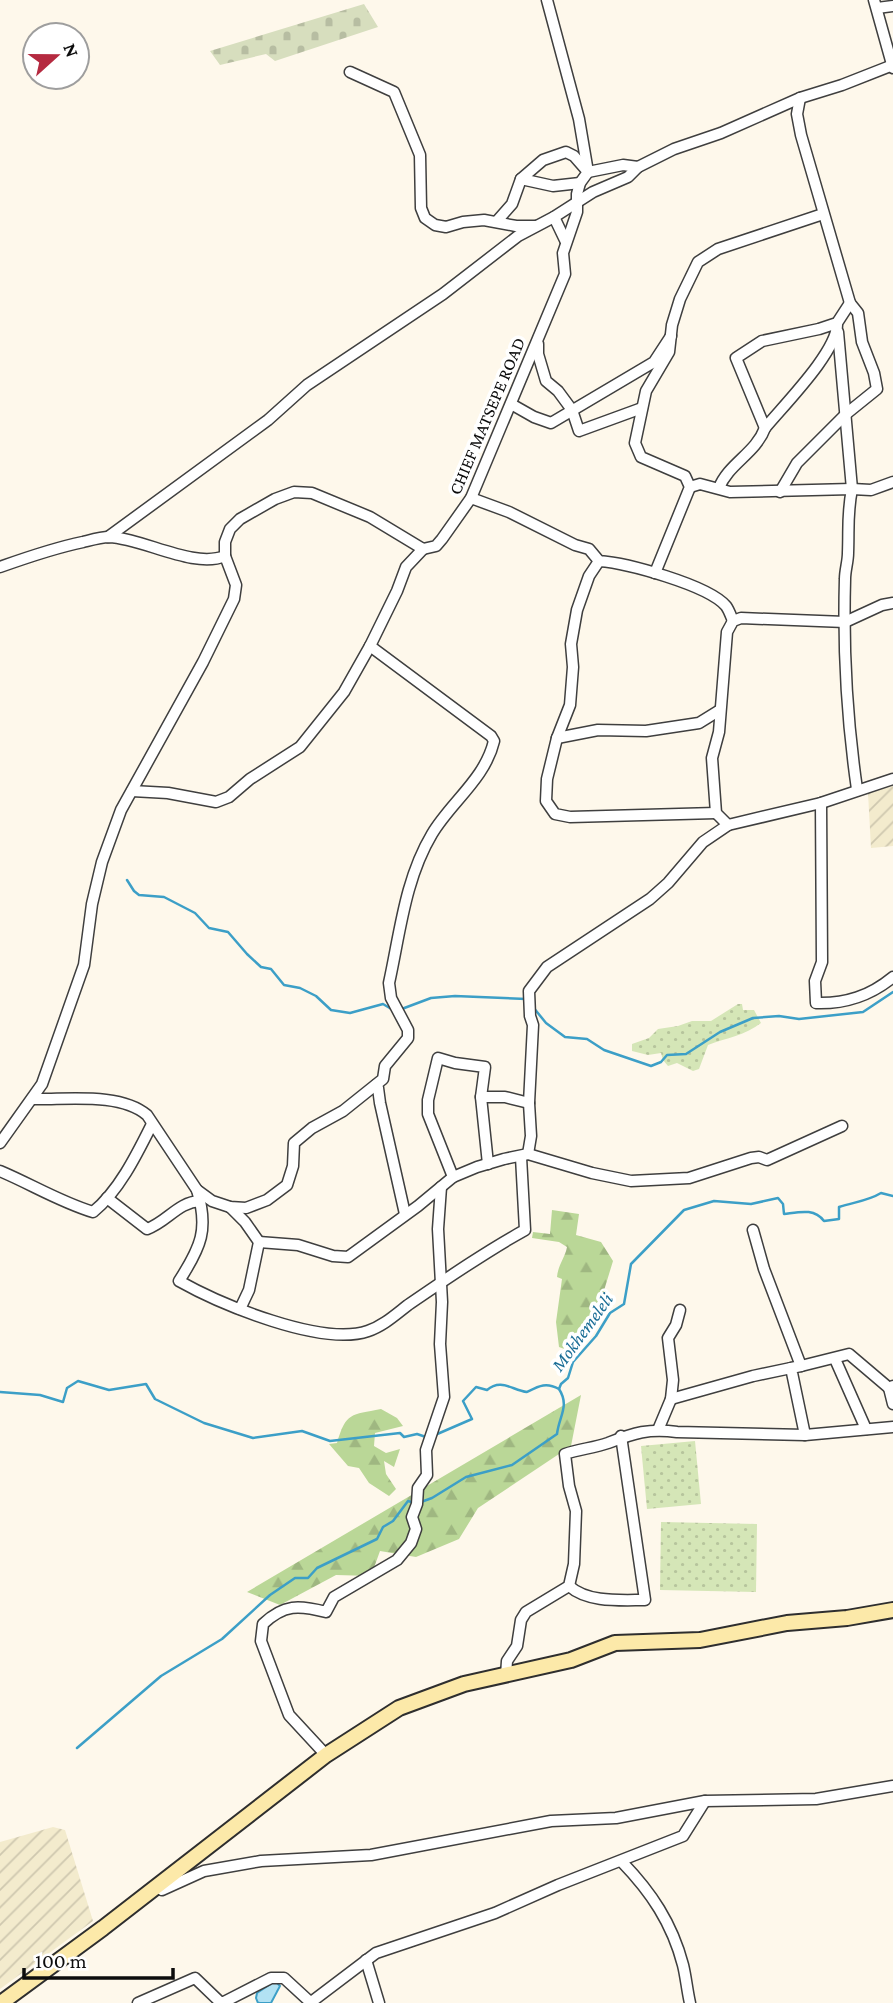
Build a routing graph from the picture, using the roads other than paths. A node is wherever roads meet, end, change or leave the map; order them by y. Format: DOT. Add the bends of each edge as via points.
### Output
graph roads {
  1 [pos="547,0"];
  2 [pos="876,4"];
  3 [pos="893,6"];
  4 [pos="893,66"];
  5 [pos="350,72"];
  6 [pos="800,98"];
  7 [pos="638,167"];
  8 [pos="588,172"];
  9 [pos="522,179"];
  10 [pos="580,183"];
  11 [pos="576,202"];
  12 [pos="823,214"];
  13 [pos="554,217"];
  14 [pos="497,221"];
  15 [pos="537,226"];
  16 [pos="566,242"];
  17 [pos="850,303"];
  18 [pos="838,327"];
  19 [pos="672,335"];
  20 [pos="538,336"];
  21 [pos="511,404"];
  22 [pos="642,408"];
  23 [pos="572,410"];
  24 [pos="846,414"];
  25 [pos="765,428"];
  26 [pos="893,482"];
  27 [pos="690,487"];
  28 [pos="719,488"];
  29 [pos="852,489"];
  30 [pos="780,492"];
  31 [pos="471,498"];
  32 [pos="108,537"];
  33 [pos="423,549"];
  34 [pos="225,556"];
  35 [pos="598,561"];
  36 [pos="0,567"];
  37 [pos="654,573"];
  38 [pos="893,603"];
  39 [pos="733,621"];
  40 [pos="845,622"];
  41 [pos="370,646"];
  42 [pos="720,710"];
  43 [pos="557,738"];
  44 [pos="893,779"];
  45 [pos="857,789"];
  46 [pos="132,791"];
  47 [pos="821,803"];
  48 [pos="716,813"];
  49 [pos="727,825"];
  50 [pos="893,977"];
  51 [pos="376,1085"];
  52 [pos="481,1097"];
  53 [pos="32,1099"];
  54 [pos="529,1103"];
  55 [pos="152,1124"];
  56 [pos="842,1126"];
  57 [pos="0,1143"];
  58 [pos="524,1156"];
  59 [pos="488,1164"];
  60 [pos="0,1171"];
  61 [pos="453,1177"];
  62 [pos="441,1187"];
  63 [pos="197,1189"];
  64 [pos="107,1198"];
  65 [pos="200,1201"];
  66 [pos="230,1207"];
  67 [pos="405,1214"];
  68 [pos="753,1230"];
  69 [pos="259,1242"];
  70 [pos="441,1285"];
  71 [pos="240,1309"];
  72 [pos="680,1310"];
  73 [pos="835,1359"];
  74 [pos="796,1367"];
  75 [pos="891,1387"];
  76 [pos="671,1399"];
  77 [pos="893,1404"];
  78 [pos="666,1412"];
  79 [pos="893,1427"];
  80 [pos="866,1429"];
  81 [pos="658,1430"];
  82 [pos="677,1432"];
  83 [pos="805,1435"];
  84 [pos="621,1436"];
  85 [pos="569,1586"];
  86 [pos="893,1610"];
  87 [pos="506,1675"];
  88 [pos="326,1755"];
  89 [pos="893,1786"];
  90 [pos="705,1801"];
  91 [pos="622,1862"];
  92 [pos="156,1886"];
  93 [pos="366,1961"];
  94 [pos="310,2002"];
  95 [pos="1,2003"];
  96 [pos="138,2003"];
  97 [pos="379,2003"];
  98 [pos="690,2003"];
  1 -- 8 [label="street" via="579,119"];
  2 -- 3 [label="street"];
  2 -- 4 [label="street"];
  4 -- 6 [label="street"];
  5 -- 14 [label="street" via="394,92 420,155 425,218 446,227"];
  6 -- 7 [label="street"];
  6 -- 12 [label="street" via="798,126"];
  7 -- 8 [label="street"];
  7 -- 11 [label="street" via="628,177"];
  8 -- 9 [label="street" via="566,152 543,160"];
  8 -- 10 [label="street"];
  9 -- 10 [label="street" via="552,186"];
  9 -- 14 [label="street" via="512,204"];
  10 -- 11 [label="street, CHIEF MATSEPE ROAD"];
  11 -- 13 [label="street"];
  11 -- 16 [label="street, CHIEF MATSEPE ROAD"];
  12 -- 17 [label="street"];
  12 -- 19 [label="street" via="705,255 688,280"];
  13 -- 15 [label="street"];
  13 -- 16 [label="street"];
  14 -- 15 [label="street"];
  15 -- 32 [label="street" via="307,385 268,420"];
  16 -- 20 [label="street, CHIEF MATSEPE ROAD" via="565,274"];
  17 -- 18 [label="street"];
  17 -- 24 [label="street" via="858,313 877,389"];
  18 -- 24 [label="street"];
  18 -- 25 [label="street" via="818,366"];
  18 -- 25 [label="street" via="762,341 736,358"];
  19 -- 22 [label="street" via="669,352 646,391"];
  19 -- 23 [label="street" via="654,362"];
  20 -- 21 [label="street, CHIEF MATSEPE ROAD"];
  20 -- 23 [label="street" via="546,381"];
  21 -- 23 [label="street" via="551,423"];
  21 -- 31 [label="street, CHIEF MATSEPE ROAD"];
  22 -- 23 [label="street" via="579,431"];
  22 -- 27 [label="street" via="635,443 641,457 685,477"];
  24 -- 29 [label="street"];
  24 -- 30 [label="street" via="797,463"];
  25 -- 28 [label="street" via="761,439"];
  26 -- 29 [label="street" via="872,490"];
  27 -- 28 [label="street"];
  27 -- 37 [label="street"];
  28 -- 30 [label="street"];
  29 -- 30 [label="street"];
  29 -- 40 [label="street" via="847,513"];
  31 -- 33 [label="street, CHIEF MATSEPE ROAD" via="436,546"];
  31 -- 35 [label="street" via="589,549"];
  32 -- 34 [label="street" via="184,555"];
  32 -- 36 [label="street" via="48,549"];
  33 -- 34 [label="street" via="370,517 312,493 294,492 240,519 230,529"];
  33 -- 41 [label="street, CHIEF MATSEPE ROAD" via="406,567"];
  34 -- 46 [label="street" via="236,585 234,599"];
  35 -- 37 [label="street"];
  35 -- 43 [label="street" via="577,610 570,705"];
  37 -- 39 [label="street" via="711,594 727,607"];
  38 -- 40 [label="street"];
  39 -- 40 [label="street"];
  39 -- 42 [label="street" via="727,632"];
  40 -- 45 [label="street"];
  41 -- 46 [label="street, CHIEF MATSEPE ROAD" via="344,692 300,747 229,797 216,802"];
  41 -- 51 [label="street" via="458,709 494,741 483,768 433,831 410,882 389,983 408,1038"];
  42 -- 43 [label="street" via="699,723 646,731 598,730"];
  42 -- 48 [label="street" via="712,758"];
  43 -- 48 [label="street" via="546,801 555,814"];
  44 -- 45 [label="street"];
  45 -- 47 [label="street"];
  46 -- 53 [label="street" via="102,862 84,965 42,1084"];
  47 -- 49 [label="street"];
  47 -- 50 [label="street" via="822,962 815,981 816,1003 834,1004 867,995"];
  48 -- 49 [label="street"];
  49 -- 54 [label="street" via="703,842 650,899 547,967 536,981 529,991 533,1025"];
  51 -- 66 [label="street" via="294,1143 287,1185 267,1200 246,1208"];
  51 -- 67 [label="street"];
  52 -- 54 [label="street"];
  52 -- 59 [label="street"];
  52 -- 61 [label="street" via="485,1067 438,1058 428,1114"];
  53 -- 55 [label="street" via="100,1100 137,1107"];
  53 -- 57 [label="street"];
  54 -- 58 [label="street" via="531,1136"];
  55 -- 63 [label="street"];
  55 -- 64 [label="street"];
  56 -- 58 [label="street" via="767,1160 751,1158 670,1181 615,1179"];
  58 -- 59 [label="street"];
  58 -- 70 [label="street" via="525,1230 488,1250"];
  59 -- 61 [label="street"];
  60 -- 64 [label="street" via="72,1207 93,1212"];
  61 -- 62 [label="street"];
  62 -- 67 [label="street"];
  62 -- 70 [label="street"];
  63 -- 65 [label="street"];
  63 -- 66 [label="street"];
  64 -- 65 [label="street" via="147,1229 183,1205"];
  65 -- 71 [label="street" via="204,1230 179,1281"];
  66 -- 69 [label="street"];
  67 -- 69 [label="street" via="348,1257 298,1245"];
  68 -- 74 [label="street"];
  69 -- 71 [label="street"];
  70 -- 71 [label="street" via="381,1326 358,1334 271,1321"];
  70 -- 88 [label="street" via="444,1397 426,1450 427,1475 418,1488 411,1542 397,1560 334,1597 326,1612 296,1606 262,1624 261,1641 289,1715"];
  72 -- 76 [label="street" via="668,1338"];
  73 -- 74 [label="street"];
  73 -- 75 [label="street" via="849,1354"];
  73 -- 80 [label="street"];
  74 -- 76 [label="street"];
  74 -- 83 [label="street"];
  75 -- 77 [label="street"];
  76 -- 78 [label="street"];
  78 -- 81 [label="street"];
  78 -- 82 [label="street"];
  79 -- 80 [label="street"];
  80 -- 83 [label="street"];
  81 -- 82 [label="street"];
  81 -- 84 [label="street"];
  82 -- 83 [label="street"];
  84 -- 85 [label="street" via="565,1454 576,1511"];
  84 -- 85 [label="street" via="645,1601 609,1600 576,1593"];
  85 -- 87 [label="street" via="526,1612"];
  86 -- 87 [label="street" via="700,1640 615,1643 571,1660"];
  87 -- 88 [label="street" via="464,1684 399,1709"];
  88 -- 92 [label="street"];
  89 -- 90 [label="street" via="816,1799"];
  90 -- 91 [label="street" via="683,1836"];
  90 -- 92 [label="street" via="616,1818 551,1821 371,1855 261,1861 204,1871 162,1889"];
  91 -- 93 [label="street" via="495,1913 376,1953"];
  91 -- 98 [label="street" via="660,1908 682,1963"];
  92 -- 95 [label="street"];
  93 -- 94 [label="street"];
  93 -- 97 [label="street"];
  94 -- 96 [label="street" via="284,1978 271,1978 220,2002 195,1978"];
}
